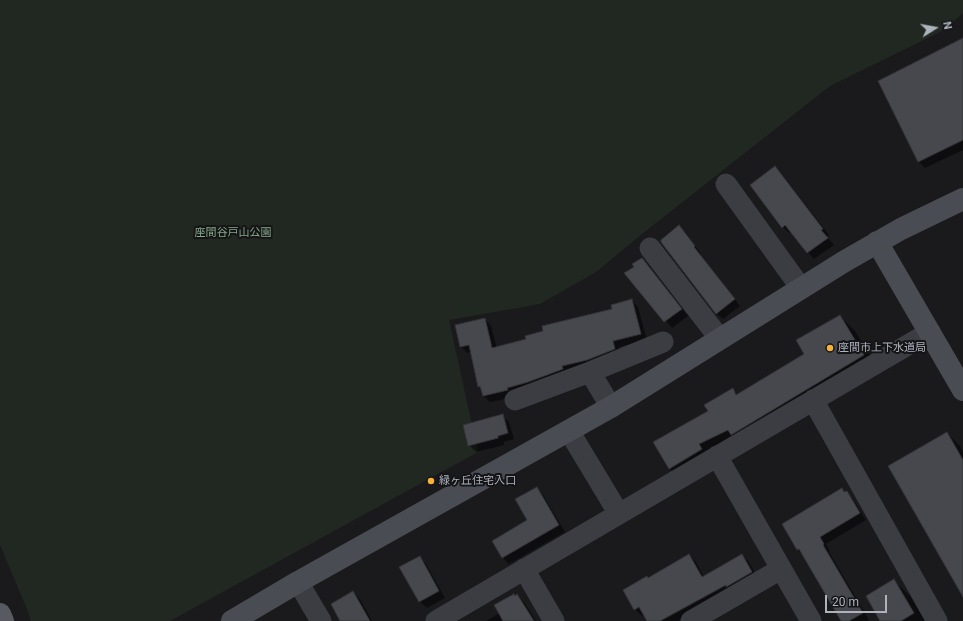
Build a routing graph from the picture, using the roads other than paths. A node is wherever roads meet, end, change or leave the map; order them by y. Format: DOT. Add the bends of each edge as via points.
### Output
graph roads {
  1 [pos="726,184"];
  2 [pos="963,199"];
  3 [pos="877,242"];
  4 [pos="650,248"];
  5 [pos="801,288"];
  6 [pos="930,332"];
  7 [pos="720,339"];
  8 [pos="663,342"];
  9 [pos="590,372"];
  10 [pos="963,390"];
  11 [pos="515,400"];
  12 [pos="813,400"];
  13 [pos="611,407"];
  14 [pos="569,431"];
  15 [pos="717,456"];
  16 [pos="619,514"];
  17 [pos="524,569"];
  18 [pos="781,569"];
  19 [pos="298,582"];
  20 [pos="0,614"];
  21 [pos="3,621"];
  22 [pos="232,621"];
  23 [pos="321,621"];
  24 [pos="436,621"];
  25 [pos="554,621"];
  26 [pos="691,621"];
  27 [pos="811,621"];
  28 [pos="937,621"];
  1 -- 5 [label="street"];
  2 -- 3 [label="street"];
  3 -- 5 [label="street"];
  3 -- 6 [label="street"];
  4 -- 7 [label="street"];
  5 -- 7 [label="street"];
  6 -- 10 [label="street"];
  6 -- 12 [label="street"];
  7 -- 13 [label="street"];
  8 -- 9 [label="street"];
  9 -- 11 [label="street"];
  9 -- 13 [label="street"];
  12 -- 15 [label="street"];
  12 -- 28 [label="street"];
  13 -- 14 [label="street"];
  14 -- 16 [label="street"];
  14 -- 19 [label="street"];
  15 -- 16 [label="street"];
  15 -- 18 [label="street"];
  16 -- 17 [label="street"];
  17 -- 24 [label="street"];
  17 -- 25 [label="street"];
  18 -- 26 [label="street"];
  18 -- 27 [label="street"];
  19 -- 22 [label="street"];
  19 -- 23 [label="street"];
  20 -- 21 [label="main road"];
}
